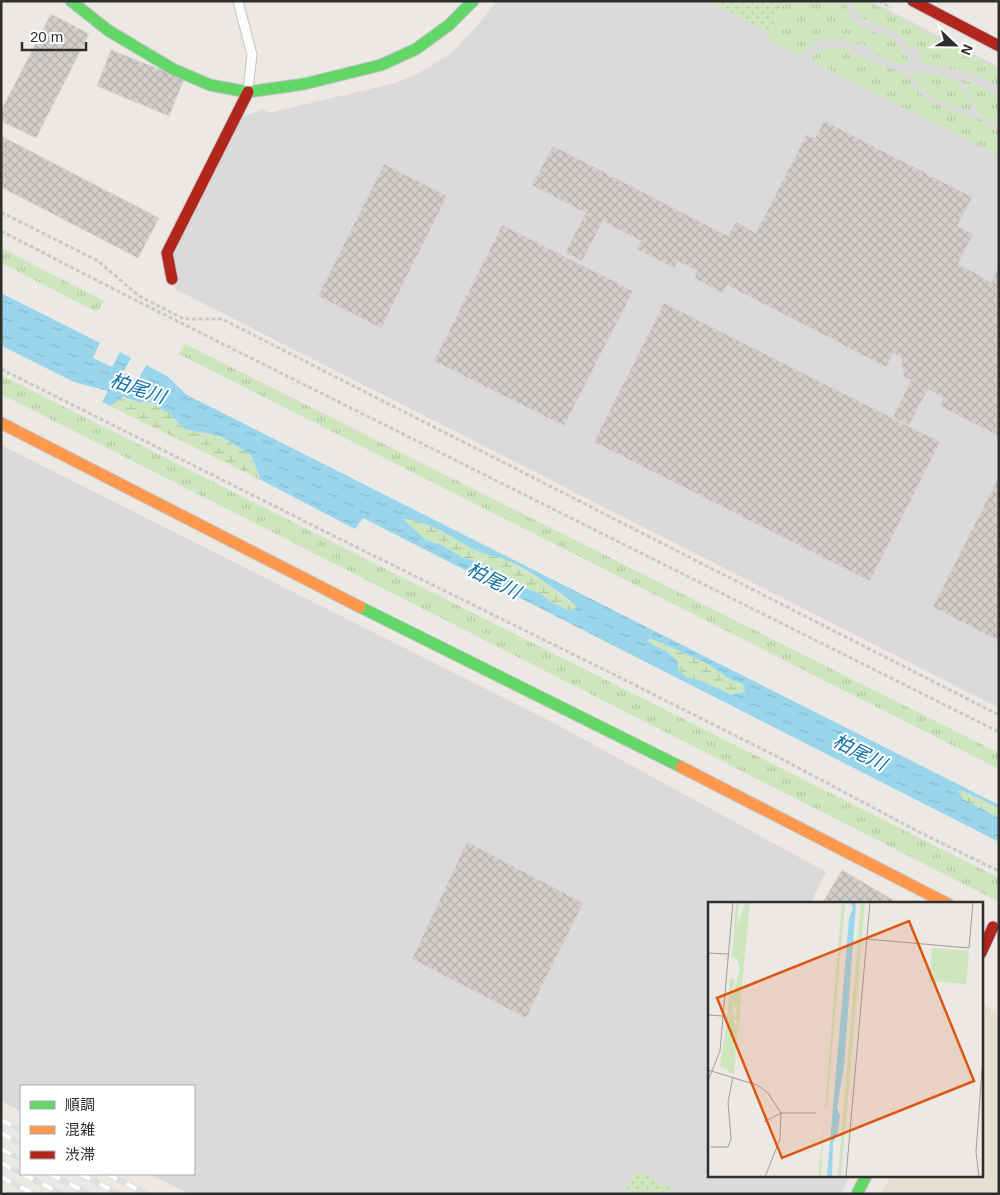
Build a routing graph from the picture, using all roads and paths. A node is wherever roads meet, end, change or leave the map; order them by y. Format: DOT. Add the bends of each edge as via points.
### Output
graph roads {
  1 [pos="71,1"];
  2 [pos="238,1"];
  3 [pos="473,1"];
  4 [pos="913,1"];
  5 [pos="999,46"];
  6 [pos="248,92"];
  7 [pos="1,212"];
  8 [pos="1,231"];
  9 [pos="172,278"];
  10 [pos="1,369"];
  11 [pos="1,423"];
  12 [pos="999,715"];
  13 [pos="999,732"];
  14 [pos="999,871"];
  15 [pos="944,902"];
  16 [pos="982,921"];
  17 [pos="996,928"];
  18 [pos="982,951"];
  19 [pos="865,1178"];
  20 [pos="857,1194"];
  1 -- 6 [label="street" via="109,31 173,69 210,85"];
  2 -- 6 [label="lane" via="252,54"];
  3 -- 6 [label="street" via="449,25 416,50 381,65 304,84"];
  4 -- 5 [label="street"];
  6 -- 9 [label="street" via="167,254"];
  7 -- 12 [label="path" via="98,261 139,296 184,319 222,319"];
  8 -- 13 [label="path"];
  10 -- 14 [label="path" via="776,756"];
  11 -- 15 [label="street"];
  16 -- 17 [label="street"];
  17 -- 18 [label="street"];
  19 -- 20 [label="street"];
}
